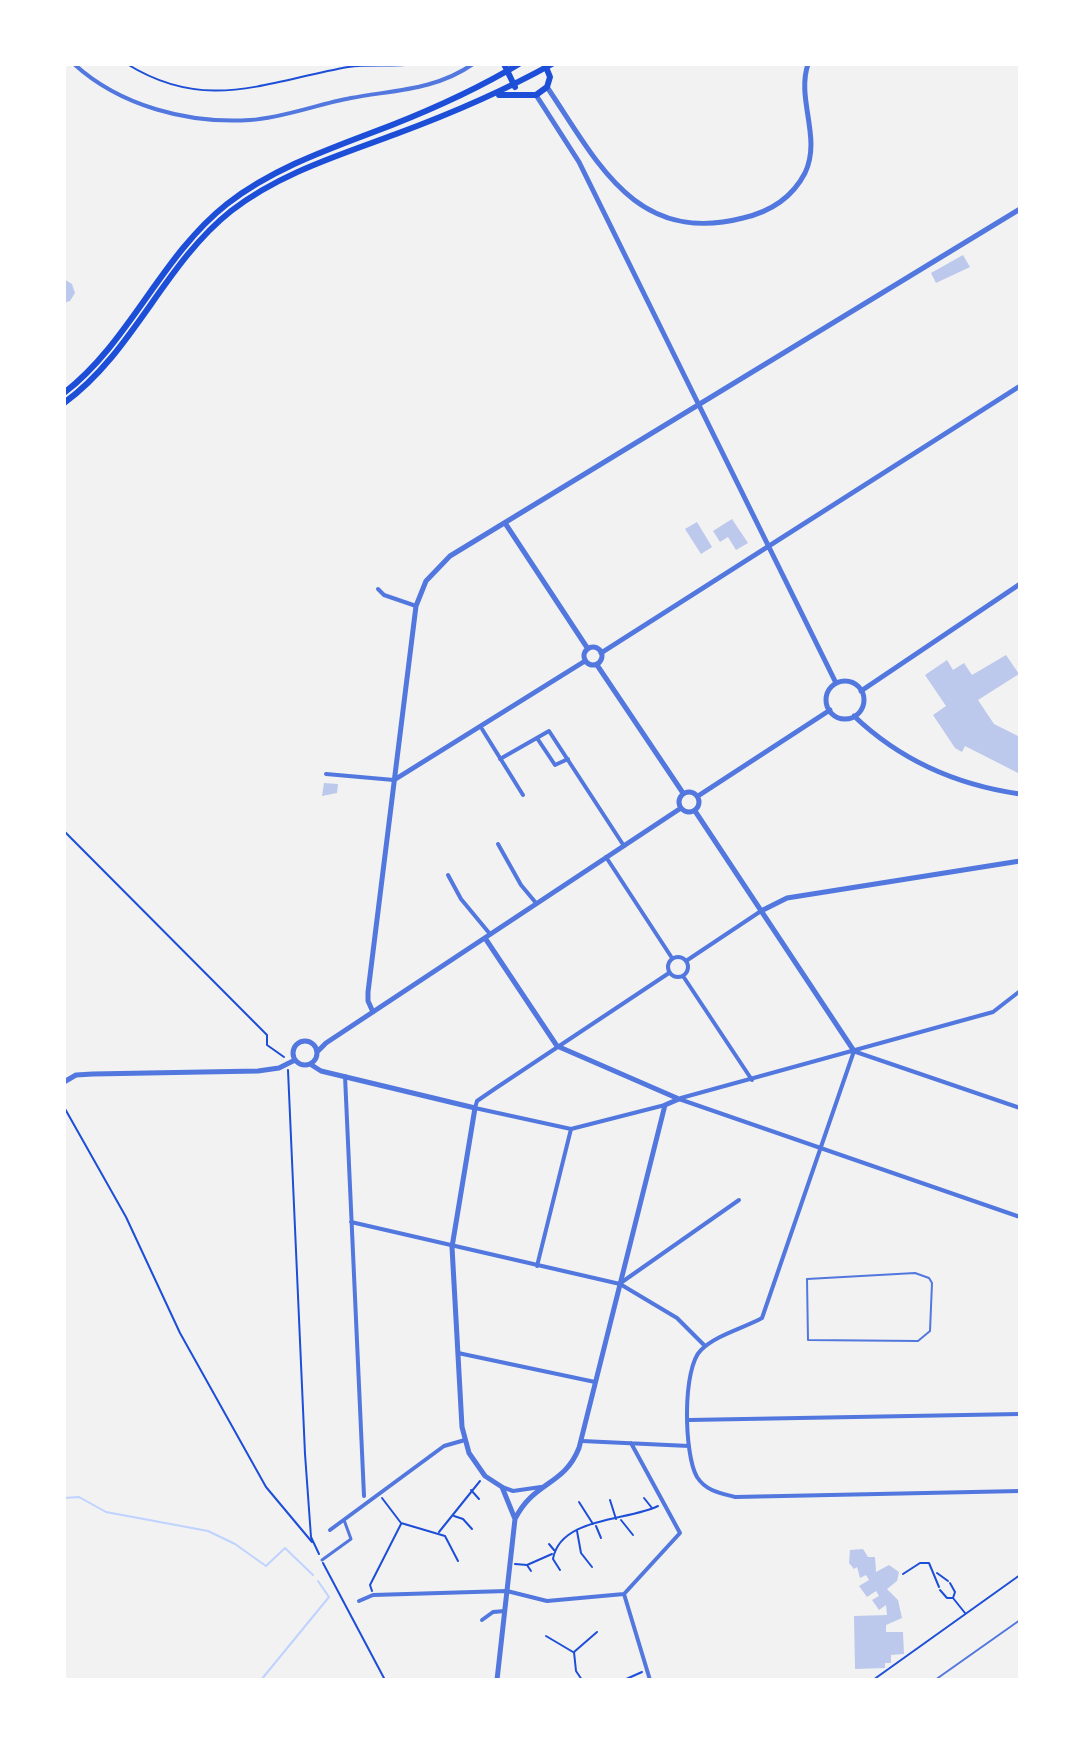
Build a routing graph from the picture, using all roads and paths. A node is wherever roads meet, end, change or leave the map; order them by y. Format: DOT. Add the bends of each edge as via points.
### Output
graph roads {
  1 [pos="74,64"];
  2 [pos="127,64"];
  3 [pos="415,64"];
  4 [pos="473,64"];
  5 [pos="519,64"];
  6 [pos="808,64"];
  7 [pos="547,65"];
  8 [pos="505,68"];
  9 [pos="514,85"];
  10 [pos="547,87"];
  11 [pos="519,93"];
  12 [pos="495,95"];
  13 [pos="536,95"];
  14 [pos="1020,209"];
  15 [pos="1020,386"];
  16 [pos="64,393"];
  17 [pos="64,403"];
  18 [pos="700,403"];
  19 [pos="505,523"];
  20 [pos="769,545"];
  21 [pos="1020,584"];
  22 [pos="378,589"];
  23 [pos="416,606"];
  24 [pos="588,649"];
  25 [pos="601,653"];
  26 [pos="585,661"];
  27 [pos="597,665"];
  28 [pos="836,683"];
  29 [pos="861,691"];
  30 [pos="830,710"];
  31 [pos="854,716"];
  32 [pos="482,729"];
  33 [pos="537,738"];
  34 [pos="500,759"];
  35 [pos="568,759"];
  36 [pos="326,774"];
  37 [pos="394,780"];
  38 [pos="683,793"];
  39 [pos="1020,794"];
  40 [pos="523,795"];
  41 [pos="698,796"];
  42 [pos="681,808"];
  43 [pos="695,811"];
  44 [pos="64,831"];
  45 [pos="498,844"];
  46 [pos="624,846"];
  47 [pos="606,857"];
  48 [pos="1020,861"];
  49 [pos="448,875"];
  50 [pos="536,903"];
  51 [pos="761,911"];
  52 [pos="487,936"];
  53 [pos="672,958"];
  54 [pos="686,961"];
  55 [pos="669,973"];
  56 [pos="683,976"];
  57 [pos="1020,991"];
  58 [pos="373,1012"];
  59 [pos="326,1043"];
  60 [pos="313,1044"];
  61 [pos="557,1046"];
  62 [pos="854,1051"];
  63 [pos="317,1055"];
  64 [pos="295,1060"];
  65 [pos="288,1064"];
  66 [pos="310,1064"];
  67 [pos="326,1071"];
  68 [pos="289,1074"];
  69 [pos="345,1076"];
  70 [pos="752,1080"];
  71 [pos="64,1082"];
  72 [pos="672,1100"];
  73 [pos="64,1107"];
  74 [pos="475,1108"];
  75 [pos="1020,1108"];
  76 [pos="571,1129"];
  77 [pos="821,1149"];
  78 [pos="739,1200"];
  79 [pos="1020,1217"];
  80 [pos="351,1222"];
  81 [pos="452,1247"];
  82 [pos="537,1266"];
  83 [pos="805,1283"];
  84 [pos="620,1284"];
  85 [pos="705,1346"];
  86 [pos="458,1353"];
  87 [pos="595,1382"];
  88 [pos="1020,1414"];
  89 [pos="689,1420"];
  90 [pos="465,1440"];
  91 [pos="582,1441"];
  92 [pos="631,1443"];
  93 [pos="689,1446"];
  94 [pos="485,1476"];
  95 [pos="502,1487"];
  96 [pos="541,1487"];
  97 [pos="471,1489"];
  98 [pos="1020,1491"];
  99 [pos="379,1494"];
  100 [pos="364,1496"];
  101 [pos="644,1498"];
  102 [pos="479,1499"];
  103 [pos="610,1500"];
  104 [pos="369,1502"];
  105 [pos="579,1502"];
  106 [pos="663,1504"];
  107 [pos="653,1509"];
  108 [pos="453,1516"];
  109 [pos="515,1519"];
  110 [pos="344,1520"];
  111 [pos="618,1520"];
  112 [pos="401,1523"];
  113 [pos="594,1524"];
  114 [pos="472,1529"];
  115 [pos="330,1530"];
  116 [pos="577,1530"];
  117 [pos="439,1533"];
  118 [pos="633,1535"];
  119 [pos="601,1538"];
  120 [pos="549,1544"];
  121 [pos="314,1545"];
  122 [pos="554,1552"];
  123 [pos="322,1560"];
  124 [pos="458,1561"];
  125 [pos="510,1564"];
  126 [pos="527,1565"];
  127 [pos="592,1567"];
  128 [pos="560,1570"];
  129 [pos="531,1571"];
  130 [pos="935,1573"];
  131 [pos="903,1574"];
  132 [pos="1020,1575"];
  133 [pos="507,1591"];
  134 [pos="624,1594"];
  135 [pos="373,1595"];
  136 [pos="953,1598"];
  137 [pos="359,1601"];
  138 [pos="505,1611"];
  139 [pos="965,1614"];
  140 [pos="482,1620"];
  141 [pos="1020,1620"];
  142 [pos="597,1632"];
  143 [pos="546,1636"];
  144 [pos="574,1652"];
  145 [pos="647,1670"];
  146 [pos="385,1680"];
  147 [pos="497,1680"];
  148 [pos="582,1680"];
  149 [pos="624,1680"];
  150 [pos="650,1680"];
  151 [pos="873,1680"];
  152 [pos="935,1680"];
  1 -- 4 [label="street" via="107,89 144,105 214,120 252,120 438,84"];
  2 -- 3 [label="path" via="167,86 218,90 351,67"];
  5 -- 8 [label="main road"];
  6 -- 10 [label="street" via="804,93 812,150 799,183 761,213 712,223 668,217 625,196 598,168"];
  7 -- 9 [label="main road"];
  7 -- 10 [label="main road"];
  8 -- 9 [label="main road"];
  8 -- 16 [label="main road" via="429,109 296,163 227,204 186,244 97,363"];
  9 -- 11 [label="main road"];
  9 -- 12 [label="main road"];
  10 -- 13 [label="main road"];
  11 -- 12 [label="main road"];
  11 -- 13 [label="main road"];
  12 -- 17 [label="main road" via="300,171 232,210 192,249 103,368"];
  13 -- 18 [label="street" via="579,162"];
  14 -- 18 [label="street"];
  15 -- 20 [label="street"];
  18 -- 19 [label="street"];
  18 -- 20 [label="street"];
  19 -- 23 [label="street" via="443,561 426,581"];
  19 -- 24 [label="street"];
  20 -- 25 [label="street"];
  20 -- 28 [label="street"];
  21 -- 29 [label="street"];
  22 -- 23 [label="street"];
  23 -- 37 [label="street"];
  24 -- 25 [label="street"];
  24 -- 26 [label="street"];
  25 -- 27 [label="street"];
  26 -- 27 [label="street"];
  26 -- 32 [label="street"];
  27 -- 38 [label="street"];
  28 -- 29 [label="street" via="852,682"];
  28 -- 30 [label="street" via="828,693"];
  29 -- 31 [label="street" via="862,707"];
  30 -- 31 [label="street" via="839,717"];
  30 -- 41 [label="street"];
  31 -- 39 [label="street" via="930,768 967,783"];
  32 -- 34 [label="street"];
  32 -- 37 [label="street"];
  33 -- 34 [label="street"];
  33 -- 35 [label="street" via="555,765"];
  33 -- 35 [label="street" via="549,731"];
  34 -- 40 [label="street"];
  35 -- 46 [label="street"];
  36 -- 37 [label="street"];
  37 -- 58 [label="street" via="368,992"];
  38 -- 41 [label="street"];
  38 -- 42 [label="street"];
  41 -- 43 [label="street"];
  42 -- 43 [label="street"];
  42 -- 46 [label="street"];
  43 -- 51 [label="street"];
  44 -- 65 [label="path" via="267,1035 266,1043"];
  45 -- 50 [label="street"];
  46 -- 47 [label="street"];
  47 -- 50 [label="street"];
  47 -- 53 [label="street"];
  48 -- 51 [label="street" via="787,898"];
  49 -- 52 [label="street"];
  50 -- 52 [label="street"];
  51 -- 54 [label="street"];
  51 -- 62 [label="street"];
  52 -- 58 [label="street"];
  52 -- 61 [label="street"];
  53 -- 54 [label="street"];
  53 -- 55 [label="street"];
  54 -- 56 [label="street"];
  55 -- 56 [label="street"];
  55 -- 61 [label="street"];
  56 -- 70 [label="street"];
  57 -- 62 [label="street" via="993,1012"];
  58 -- 59 [label="street"];
  59 -- 60 [label="street"];
  59 -- 63 [label="street"];
  60 -- 63 [label="street"];
  60 -- 64 [label="street" via="298,1043"];
  61 -- 72 [label="street"];
  61 -- 74 [label="street" via="477,1101"];
  62 -- 70 [label="street"];
  62 -- 75 [label="street"];
  62 -- 77 [label="street"];
  63 -- 66 [label="street"];
  63 -- 67 [label="street"];
  64 -- 65 [label="street"];
  64 -- 66 [label="street"];
  65 -- 71 [label="street" via="258,1071 76,1075"];
  66 -- 67 [label="street"];
  67 -- 69 [label="street"];
  68 -- 121 [label="path" via="305,1454"];
  69 -- 74 [label="street"];
  69 -- 80 [label="street"];
  70 -- 72 [label="street"];
  72 -- 76 [label="street"];
  72 -- 77 [label="street"];
  72 -- 84 [label="street"];
  73 -- 121 [label="path" via="266,1487"];
  74 -- 76 [label="street"];
  74 -- 81 [label="street"];
  76 -- 82 [label="street"];
  77 -- 79 [label="street"];
  77 -- 85 [label="street" via="762,1318"];
  78 -- 84 [label="street"];
  80 -- 81 [label="street"];
  80 -- 100 [label="street"];
  81 -- 82 [label="street"];
  81 -- 86 [label="street"];
  82 -- 84 [label="street"];
  83 -- 83 [label="lane" via="807,1337 812,1341 918,1341 930,1331 932,1283 924,1274 812,1277"];
  84 -- 85 [label="street" via="677,1318"];
  84 -- 87 [label="street"];
  85 -- 89 [label="street" via="693,1361"];
  86 -- 87 [label="street"];
  86 -- 90 [label="street"];
  87 -- 91 [label="street"];
  88 -- 89 [label="street"];
  89 -- 93 [label="street"];
  90 -- 94 [label="street"];
  90 -- 99 [label="street" via="444,1446"];
  91 -- 92 [label="street"];
  91 -- 96 [label="street" via="567,1470"];
  92 -- 93 [label="street"];
  92 -- 106 [label="street"];
  93 -- 98 [label="street" via="698,1477 710,1490 735,1497"];
  94 -- 95 [label="street"];
  94 -- 97 [label="path"];
  95 -- 96 [label="street"];
  95 -- 109 [label="street"];
  96 -- 109 [label="street" via="528,1496"];
  97 -- 102 [label="path"];
  97 -- 108 [label="path"];
  99 -- 104 [label="street"];
  99 -- 112 [label="path"];
  100 -- 104 [label="street"];
  101 -- 107 [label="path"];
  103 -- 111 [label="path"];
  104 -- 110 [label="street"];
  105 -- 113 [label="path"];
  106 -- 107 [label="path"];
  106 -- 134 [label="street" via="678,1537"];
  107 -- 111 [label="path"];
  108 -- 114 [label="path"];
  108 -- 117 [label="path"];
  109 -- 125 [label="street"];
  110 -- 115 [label="street"];
  110 -- 123 [label="street" via="351,1539"];
  111 -- 113 [label="path"];
  111 -- 118 [label="path"];
  112 -- 117 [label="path"];
  112 -- 135 [label="path" via="370,1585"];
  113 -- 116 [label="path"];
  113 -- 119 [label="path"];
  116 -- 122 [label="path"];
  116 -- 127 [label="path" via="581,1553"];
  117 -- 124 [label="path"];
  120 -- 122 [label="path"];
  121 -- 123 [label="path"];
  122 -- 126 [label="path"];
  122 -- 128 [label="path"];
  123 -- 146 [label="path"];
  125 -- 126 [label="path"];
  125 -- 133 [label="street"];
  126 -- 129 [label="path"];
  130 -- 131 [label="path" via="929,1563 920,1563"];
  130 -- 136 [label="path" via="940,1589"];
  130 -- 136 [label="path" via="949,1582"];
  132 -- 139 [label="path"];
  133 -- 134 [label="street" via="547,1601"];
  133 -- 135 [label="street"];
  133 -- 138 [label="street"];
  134 -- 145 [label="street"];
  135 -- 137 [label="street"];
  136 -- 139 [label="path"];
  138 -- 140 [label="street"];
  138 -- 147 [label="street"];
  139 -- 151 [label="path"];
  141 -- 152 [label="lane"];
  142 -- 144 [label="path"];
  143 -- 144 [label="path"];
  144 -- 148 [label="path"];
  145 -- 149 [label="path"];
  145 -- 150 [label="street"];
}
